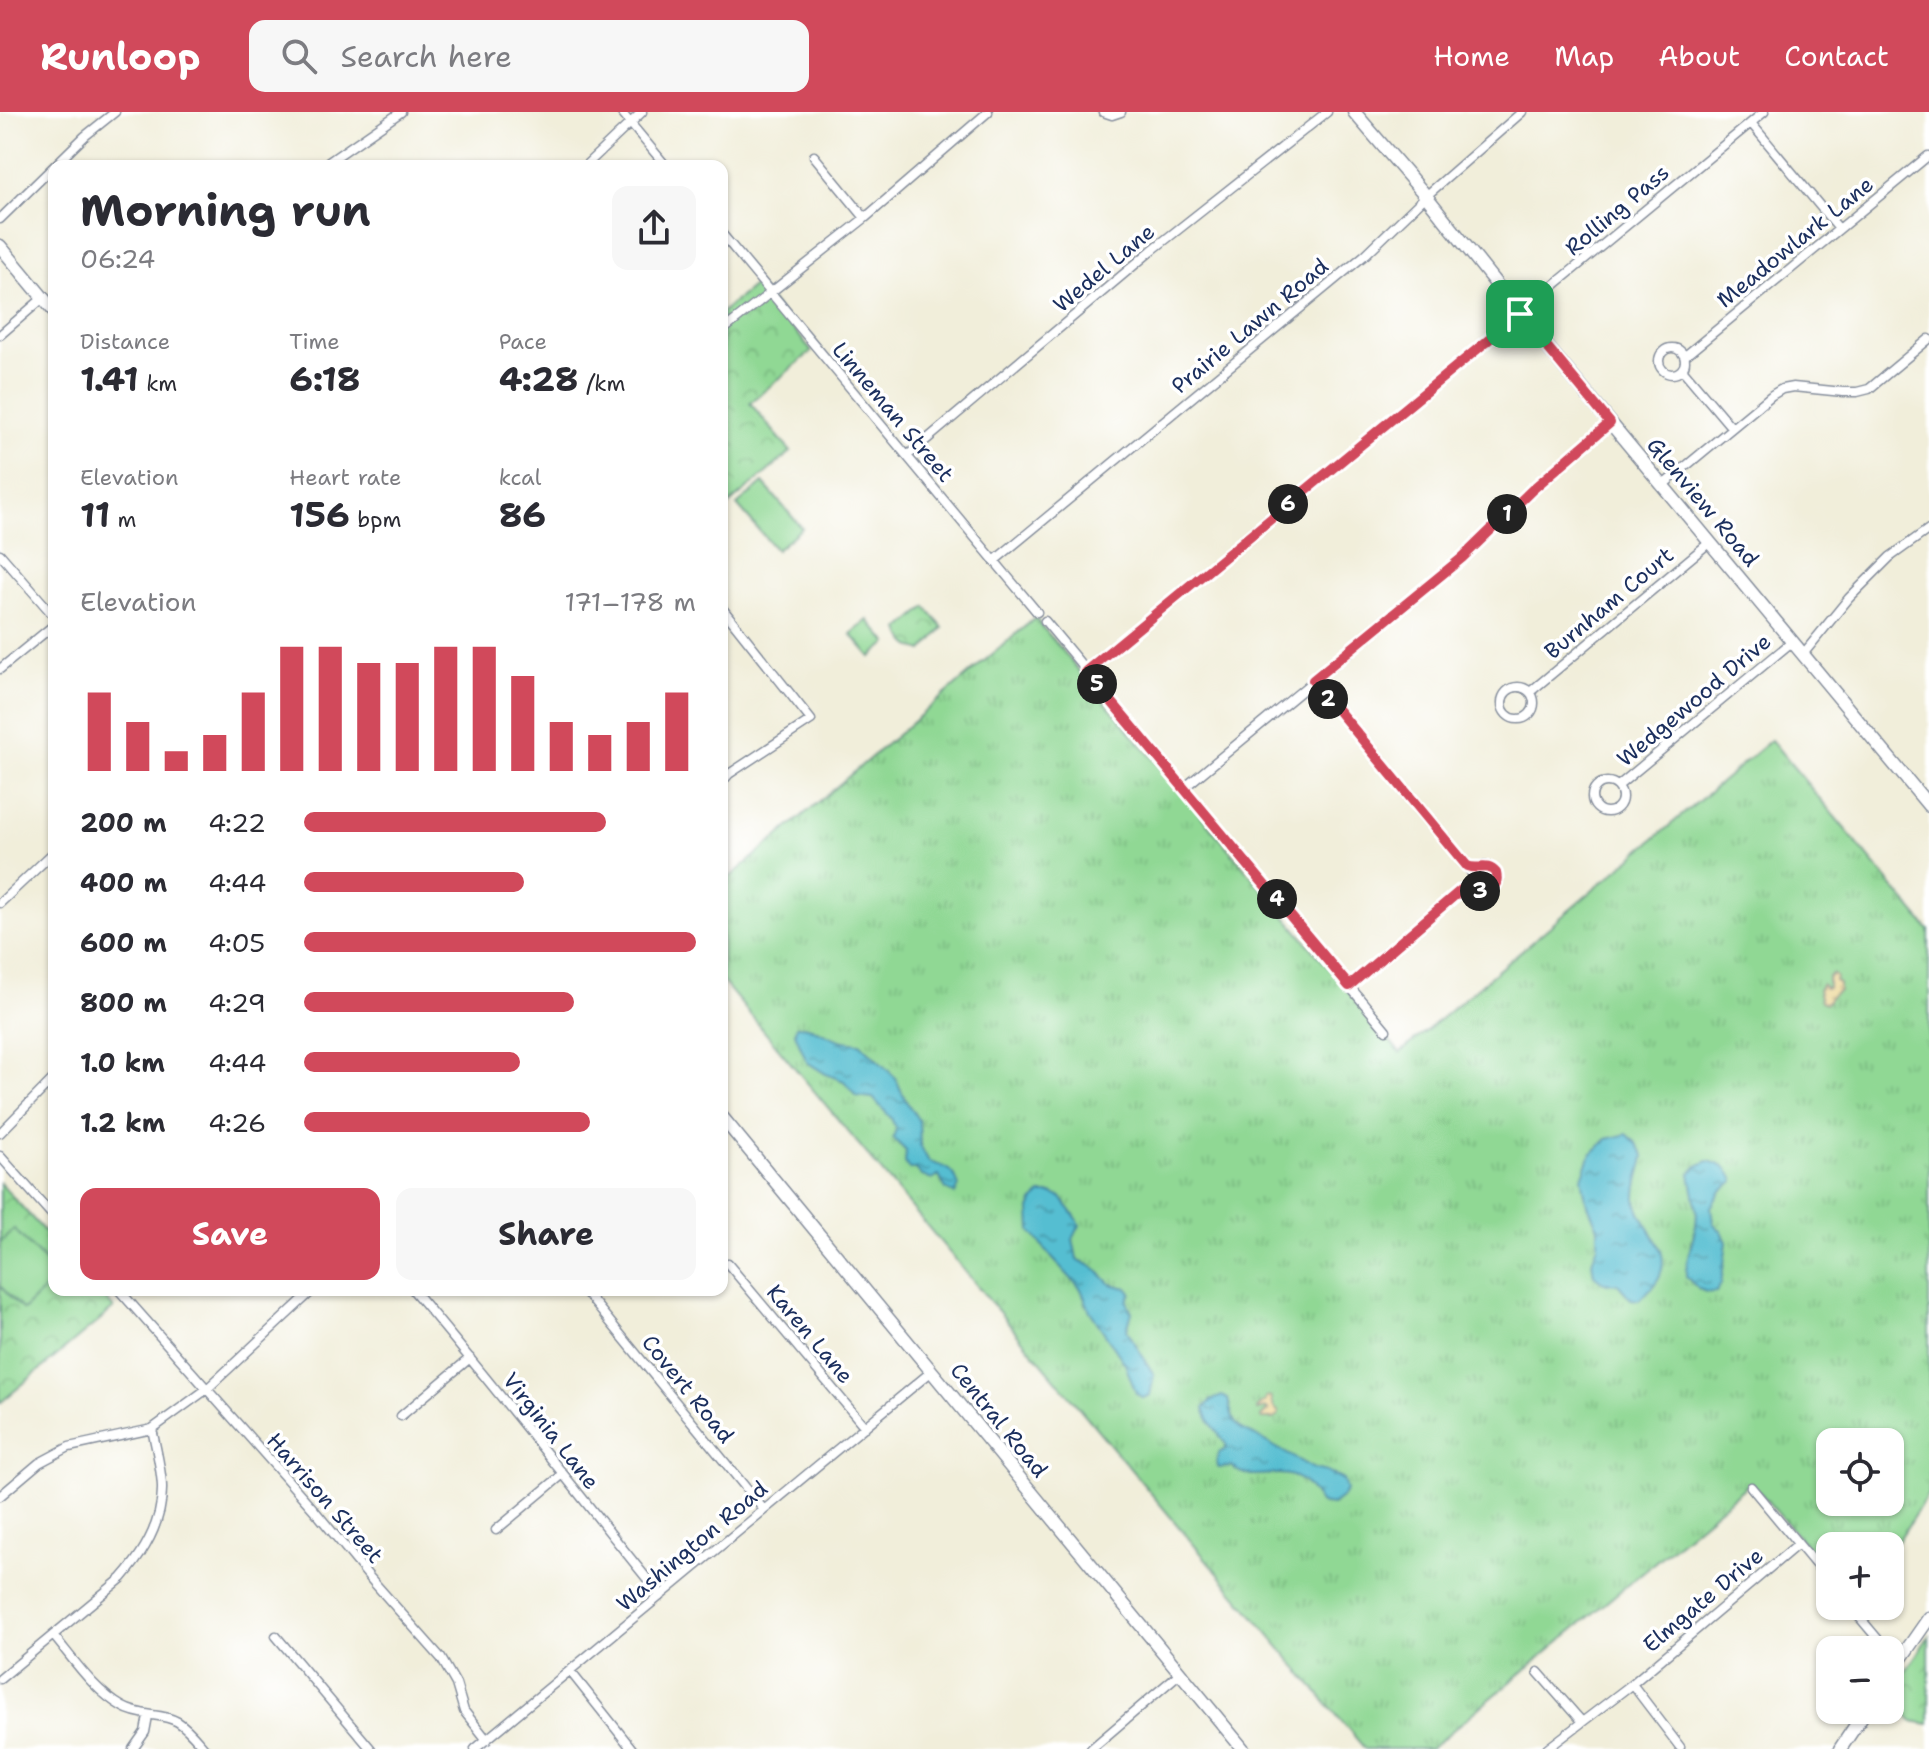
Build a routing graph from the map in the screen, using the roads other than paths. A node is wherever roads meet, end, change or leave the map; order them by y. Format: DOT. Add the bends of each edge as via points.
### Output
graph roads {
  1 [pos="115,112"];
  2 [pos="401,112"];
  3 [pos="621,112"];
  4 [pos="642,112"];
  5 [pos="988,112"];
  6 [pos="1103,112"];
  7 [pos="1121,112"];
  8 [pos="1327,112"];
  9 [pos="1354,112"];
  10 [pos="1522,112"];
  11 [pos="1764,112"];
  12 [pos="630,123"];
  13 [pos="1751,123"];
  14 [pos="1929,149"];
  15 [pos="814,156"];
  16 [pos="1929,156"];
  17 [pos="60,160"];
  18 [pos="332,160"];
  19 [pos="591,160"];
  20 [pos="661,160"];
  21 [pos="48,172"];
  22 [pos="1426,196"];
  23 [pos="865,218"];
  24 [pos="0,219"];
  25 [pos="1839,229"];
  26 [pos="728,241"];
  27 [pos="0,246"];
  28 [pos="771,293"];
  29 [pos="43,298"];
  30 [pos="48,304"];
  31 [pos="1520,314"];
  32 [pos="728,326"];
  33 [pos="0,335"];
  34 [pos="1929,339"];
  35 [pos="1685,356"];
  36 [pos="1682,369"];
  37 [pos="1610,423"];
  38 [pos="1732,428"];
  39 [pos="907,456"];
  40 [pos="1663,485"];
  41 [pos="1929,529"];
  42 [pos="1710,542"];
  43 [pos="0,554"];
  44 [pos="994,561"];
  45 [pos="48,609"];
  46 [pos="1037,612"];
  47 [pos="728,616"];
  48 [pos="1045,621"];
  49 [pos="48,630"];
  50 [pos="1793,641"];
  51 [pos="1804,653"];
  52 [pos="0,669"];
  53 [pos="1086,671"];
  54 [pos="1313,680"];
  55 [pos="1530,692"];
  56 [pos="728,775"];
  57 [pos="1618,786"];
  58 [pos="1184,788"];
  59 [pos="1929,806"];
  60 [pos="48,858"];
  61 [pos="1467,866"];
  62 [pos="1464,887"];
  63 [pos="0,903"];
  64 [pos="1349,986"];
  65 [pos="1386,1030"];
  66 [pos="48,1084"];
  67 [pos="728,1124"];
  68 [pos="0,1133"];
  69 [pos="0,1156"];
  70 [pos="48,1210"];
  71 [pos="728,1264"];
  72 [pos="124,1296"];
  73 [pos="304,1296"];
  74 [pos="418,1296"];
  75 [pos="589,1296"];
  76 [pos="470,1358"];
  77 [pos="932,1371"];
  78 [pos="207,1389"];
  79 [pos="401,1416"];
  80 [pos="865,1427"];
  81 [pos="152,1429"];
  82 [pos="562,1475"];
  83 [pos="1751,1487"];
  84 [pos="0,1496"];
  85 [pos="764,1510"];
  86 [pos="496,1530"];
  87 [pos="1798,1544"];
  88 [pos="1816,1565"];
  89 [pos="661,1596"];
  90 [pos="1929,1618"];
  91 [pos="1861,1620"];
  92 [pos="53,1635"];
  93 [pos="276,1636"];
  94 [pos="1873,1636"];
  95 [pos="1904,1646"];
  96 [pos="570,1671"];
  97 [pos="1538,1672"];
  98 [pos="1180,1673"];
  99 [pos="0,1679"];
  100 [pos="1632,1684"];
  101 [pos="148,1716"];
  102 [pos="1582,1722"];
  103 [pos="1857,1724"];
  104 [pos="487,1740"];
  105 [pos="1680,1747"];
  106 [pos="133,1749"];
  107 [pos="205,1749"];
  108 [pos="371,1749"];
  109 [pos="475,1749"];
  110 [pos="632,1749"];
  111 [pos="1091,1749"];
  112 [pos="1243,1749"];
  113 [pos="1547,1749"];
  114 [pos="1840,1749"];
  1 -- 17 [label="street"];
  2 -- 18 [label="street"];
  3 -- 12 [label="street"];
  4 -- 12 [label="street"];
  5 -- 23 [label="street"];
  6 -- 7 [label="street"];
  8 -- 39 [label="street, Wedel Lane"];
  9 -- 22 [label="main road, Glenview Road"];
  10 -- 22 [label="street, Prairie Lawn Road"];
  11 -- 13 [label="street, Rolling Pass"];
  12 -- 19 [label="street"];
  12 -- 20 [label="street"];
  13 -- 25 [label="street"];
  13 -- 31 [label="street, Rolling Pass"];
  14 -- 16 [label="street"];
  15 -- 23 [label="street"];
  16 -- 25 [label="street, Meadowlark Lane"];
  21 -- 24 [label="street"];
  22 -- 31 [label="main road, Glenview Road"];
  22 -- 44 [label="street, Prairie Lawn Road" via="1366,254"];
  23 -- 28 [label="street"];
  25 -- 35 [label="street, Meadowlark Lane"];
  26 -- 28 [label="street, Linneman Street"];
  27 -- 29 [label="main road"];
  28 -- 32 [label="street"];
  28 -- 39 [label="street, Linneman Street"];
  29 -- 30 [label="main road"];
  29 -- 33 [label="street"];
  31 -- 37 [label="main road, Glenview Road"];
  31 -- 53 [label="street, Rolling Pass"];
  34 -- 38 [label="street" via="1869,389 1782,389"];
  35 -- 36 [label="street"];
  35 -- 36 [label="street, Meadowlark Lane" via="1671,347 1659,358 1667,373"];
  36 -- 38 [label="street, Meadowlark Lane"];
  37 -- 40 [label="main road, Glenview Road"];
  37 -- 54 [label="street" via="1462,558"];
  38 -- 40 [label="street"];
  39 -- 44 [label="street, Linneman Street"];
  40 -- 42 [label="main road, Glenview Road"];
  41 -- 51 [label="street" via="1890,557"];
  42 -- 50 [label="main road, Glenview Road"];
  42 -- 55 [label="street, Burnham Court"];
  43 -- 45 [label="street"];
  44 -- 46 [label="street, Linneman Street"];
  47 -- 56 [label="street" via="811,720"];
  48 -- 53 [label="street"];
  49 -- 52 [label="street"];
  50 -- 51 [label="main road, Glenview Road"];
  50 -- 57 [label="street, Wedgewood Drive"];
  51 -- 59 [label="main road, Glenview Road"];
  53 -- 58 [label="street"];
  54 -- 58 [label="street"];
  54 -- 61 [label="street"];
  55 -- 55 [label="street, Burnham Court" via="1518,686 1509,689 1502,702 1507,715 1521,719 1531,712 1535,701"];
  58 -- 64 [label="street"];
  60 -- 63 [label="street"];
  61 -- 62 [label="street" via="1473,875"];
  61 -- 62 [label="street" via="1490,868 1496,882 1489,891"];
  62 -- 64 [label="street"];
  64 -- 65 [label="street"];
  66 -- 68 [label="street"];
  67 -- 77 [label="main road, Central Road"];
  69 -- 70 [label="street"];
  71 -- 80 [label="street, Karen Lane"];
  72 -- 78 [label="street, Harrison Street"];
  73 -- 78 [label="street"];
  74 -- 76 [label="street, Virginia Lane"];
  75 -- 85 [label="street, Covert Road"];
  76 -- 79 [label="street"];
  76 -- 82 [label="street, Virginia Lane"];
  77 -- 80 [label="street, Washington Road"];
  77 -- 98 [label="main road, Central Road"];
  78 -- 81 [label="street"];
  78 -- 104 [label="street, Harrison Street" via="441,1658 464,1711"];
  80 -- 85 [label="street, Washington Road"];
  81 -- 84 [label="street" via="69,1447 39,1463"];
  81 -- 92 [label="street" via="162,1488 149,1542 122,1578"];
  82 -- 86 [label="street"];
  82 -- 89 [label="street, Virginia Lane"];
  83 -- 87 [label="street"];
  85 -- 89 [label="street, Washington Road"];
  87 -- 88 [label="street"];
  87 -- 100 [label="street, Elmgate Drive"];
  89 -- 96 [label="street, Washington Road"];
  90 -- 95 [label="main road"];
  91 -- 94 [label="street"];
  92 -- 99 [label="street"];
  92 -- 101 [label="street" via="102,1693"];
  93 -- 108 [label="street"];
  96 -- 104 [label="street, Washington Road"];
  96 -- 110 [label="street"];
  97 -- 102 [label="street"];
  98 -- 111 [label="street"];
  98 -- 112 [label="main road, Central Road"];
  100 -- 102 [label="street, Elmgate Drive"];
  100 -- 105 [label="street"];
  101 -- 106 [label="street"];
  101 -- 107 [label="street" via="176,1720"];
  102 -- 113 [label="street, Elmgate Drive"];
  103 -- 114 [label="main road"];
  104 -- 109 [label="street, Washington Road"];
}
